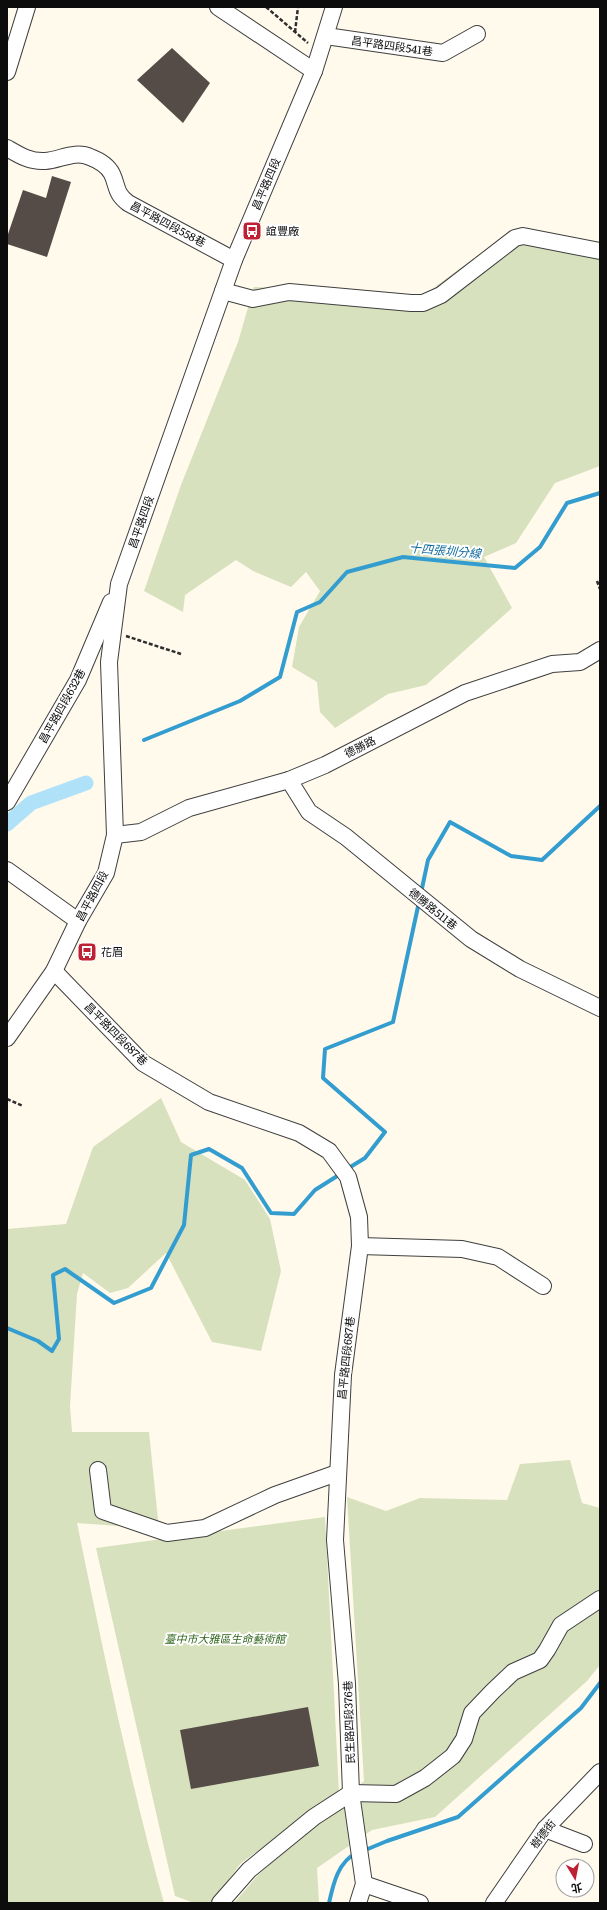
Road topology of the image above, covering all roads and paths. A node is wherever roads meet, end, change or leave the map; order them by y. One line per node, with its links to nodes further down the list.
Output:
1 (27, 7): 11 (street)
2 (218, 7): 10 (street)
3 (266, 7): 6 (path)
4 (298, 7): 6 (path)
5 (334, 7): 8 (street, 昌平路四段)
6 (295, 32): 9 (path)
7 (477, 34): 8 (street, 昌平路四段541巷)
8 (326, 36): 10 (street, 昌平路四段)
9 (309, 43)
10 (314, 71): 14 (street, 昌平路四段)
11 (7, 72)
12 (7, 148): 14 (street, 昌平路四段558巷)
13 (600, 251): 15 (street)
14 (234, 260): 15 (street, 昌平路四段)
15 (223, 290): 17 (street, 昌平路四段)
16 (597, 581): 18 (path)
17 (119, 584): 19 (street, 昌平路四段); 23 (street, 昌平路四段632巷)
18 (600, 589)
19 (112, 632): 21 (path); 24 (street, 昌平路四段)
20 (600, 650): 22 (street, 德勝路)
21 (181, 654)
22 (289, 780): 24 (street, 德勝路); 28 (street, 德勝路511巷)
23 (7, 802)
24 (115, 835): 26 (street, 昌平路四段)
25 (7, 870): 26 (street)
26 (78, 921): 27 (street, 昌平路四段)
27 (54, 971): 29 (street, 昌平路四段); 32 (street, 昌平路四段687巷)
28 (600, 1008)
29 (7, 1038)
30 (7, 1098): 31 (path)
31 (22, 1106)
32 (360, 1246): 33 (street); 35 (street, 昌平路四段687巷)
33 (543, 1286)
34 (98, 1470): 35 (street)
35 (337, 1473): 36 (street, 昌平路四段687巷)
36 (335, 1540): 39 (street, 民生路四段376巷)
37 (600, 1599): 39 (street)
38 (600, 1772): 40 (street, 樹德街)
39 (352, 1793): 42 (street, 民生路四段376巷); 43 (street)
40 (545, 1829): 41 (street); 46 (street, 樹德街)
41 (584, 1844)
42 (364, 1884): 44 (street, 民生路四段376巷); 45 (street)
43 (220, 1903)
44 (358, 1903)
45 (420, 1903)
46 (494, 1903)

